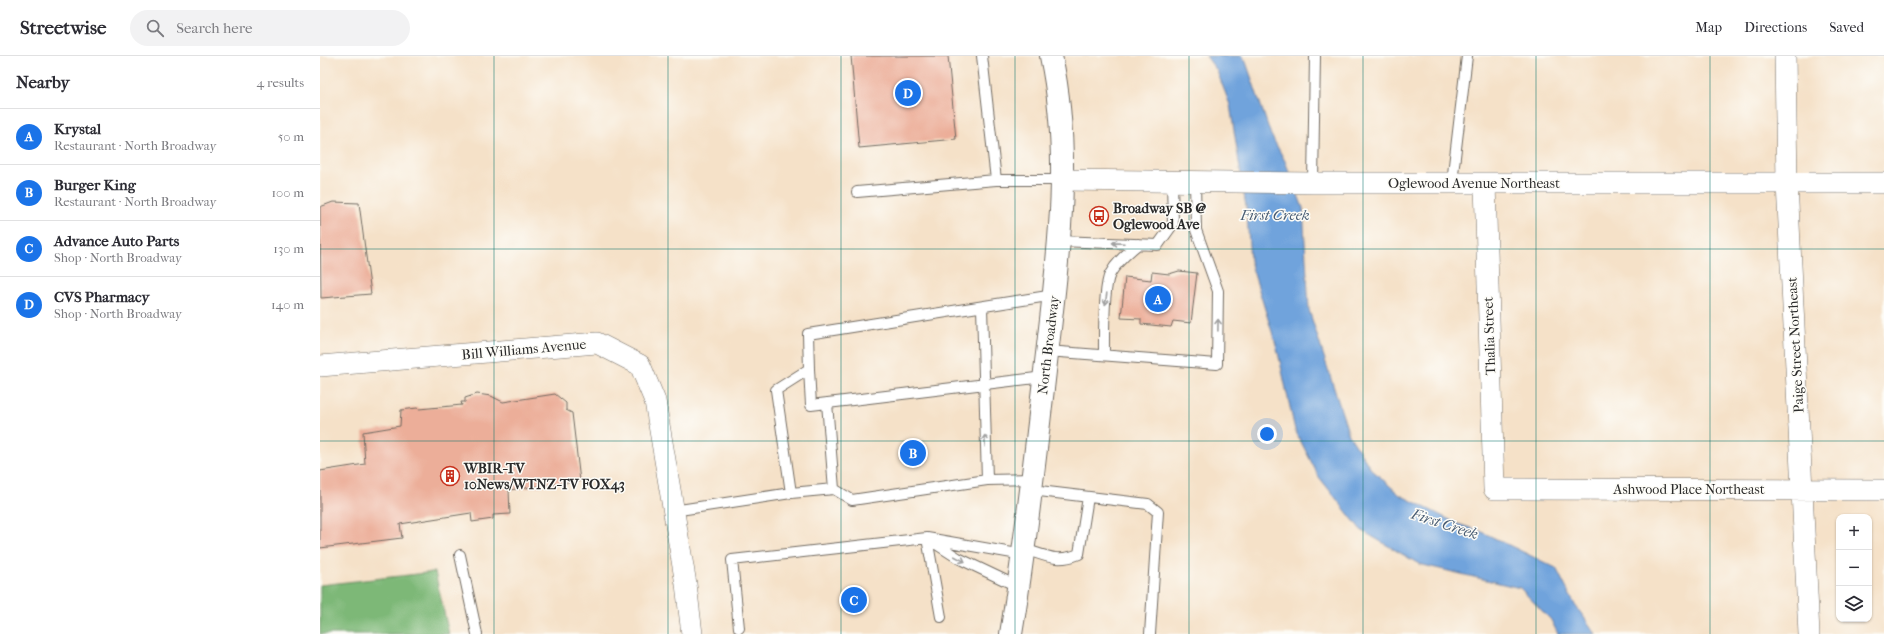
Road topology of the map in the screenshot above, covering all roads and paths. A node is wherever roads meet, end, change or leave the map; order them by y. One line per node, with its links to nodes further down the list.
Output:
1 (982, 56): 6 (lane)
2 (1051, 56): 7 (main road, North Broadway)
3 (1316, 56): 11 (lane)
4 (1468, 56): 10 (lane)
5 (1785, 56): 13 (street, Paige Street Northeast)
6 (996, 180): 7 (lane); 15 (lane)
7 (1063, 180): 8 (street, Oglewood Avenue Northeast); 16 (main road, North Broadway)
8 (1172, 181): 9 (street, Oglewood Avenue Northeast); 17 (lane)
9 (1195, 181): 11 (street, Oglewood Avenue Northeast); 21 (lane, one-way to 9)
10 (1452, 182): 11 (street, Oglewood Avenue Northeast); 12 (street, Oglewood Avenue Northeast)
11 (1307, 183)
12 (1485, 183): 13 (street, Oglewood Avenue Northeast); 30 (street, Thalia Street)
13 (1787, 183): 14 (street, Oglewood Avenue Northeast); 31 (street, Paige Street Northeast)
14 (1884, 183)
15 (857, 192)
16 (1060, 241): 17 (lane, one-way to 16); 18 (main road, North Broadway)
17 (1138, 244): 21 (lane, one-way to 21)
18 (1054, 296): 19 (lane); 20 (main road, North Broadway)
19 (982, 307): 23 (lane); 25 (lane)
20 (1047, 351): 21 (lane); 24 (main road, North Broadway)
21 (1104, 354)
22 (320, 366): 35 (street, Bill Williams Avenue)
23 (809, 369): 26 (lane); 33 (lane)
24 (1044, 377): 25 (lane); 28 (main road, North Broadway)
25 (983, 384): 26 (lane); 27 (lane, one-way to 25)
26 (827, 403): 29 (lane)
27 (987, 480): 28 (lane); 29 (lane)
28 (1031, 484): 34 (lane); 37 (main road, North Broadway)
29 (834, 489): 33 (lane)
30 (1494, 489): 31 (street, Ashwood Place Northeast)
31 (1802, 490): 32 (street, Ashwood Place Northeast); 46 (street, Paige Street Northeast)
32 (1884, 490)
33 (791, 493): 35 (lane)
34 (1088, 497): 37 (lane); 45 (lane)
35 (673, 511): 43 (street, Bill Williams Avenue)
36 (927, 538): 37 (lane); 39 (lane, one-way to 39); 40 (lane); 41 (lane)
37 (1024, 552): 39 (main road, North Broadway)
38 (460, 555): 42 (lane)
39 (1019, 587): 44 (main road, North Broadway)
40 (941, 617)
41 (739, 628)
42 (477, 634)
43 (692, 634)
44 (1011, 634)
45 (1150, 634)
46 (1809, 634)

